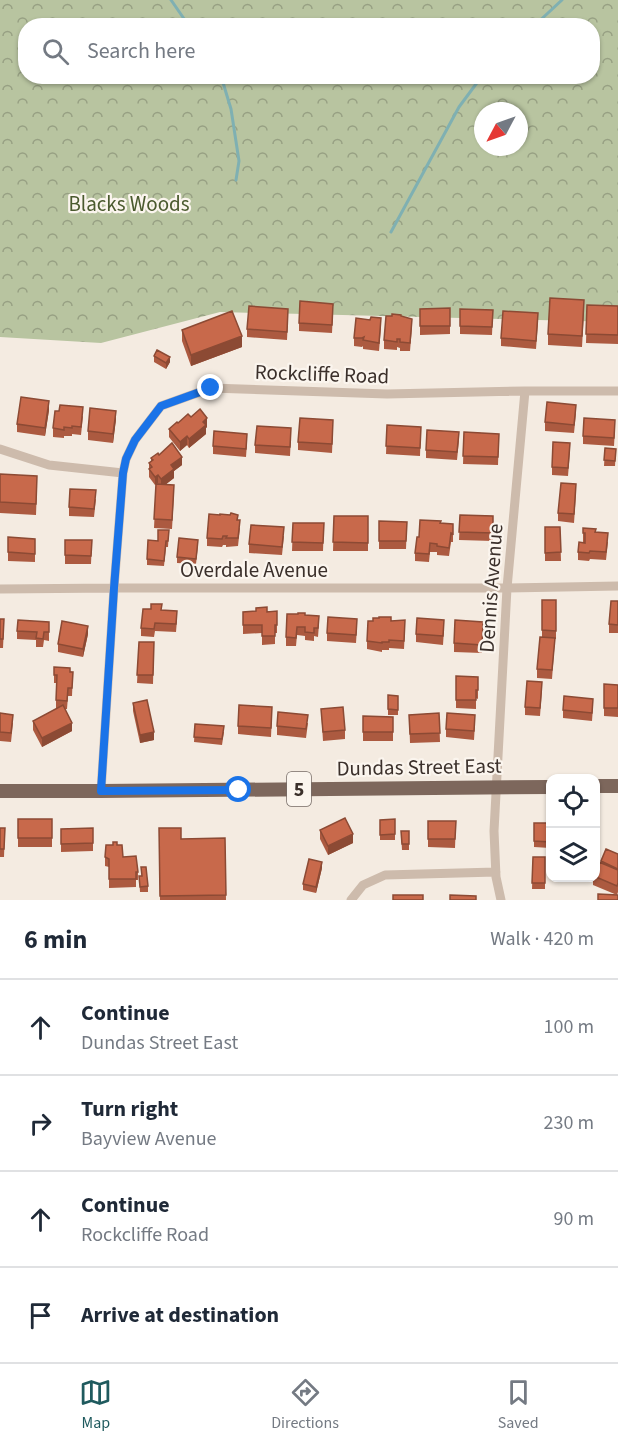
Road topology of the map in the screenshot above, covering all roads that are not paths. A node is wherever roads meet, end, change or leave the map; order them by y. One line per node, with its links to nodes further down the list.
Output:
1 (525, 391): 2 (street, Rockcliffe Road); 4 (street, Rockcliffe Road); 7 (street, Dennis Avenue)
2 (617, 391)
3 (0, 449): 4 (street)
4 (123, 473): 6 (street, Rockcliffe Road)
5 (618, 586): 7 (street, Overdale Avenue)
6 (114, 588): 7 (street, Overdale Avenue); 8 (street, Overdale Avenue); 14 (street, Rockcliffe Road)
7 (507, 588): 12 (street, Dennis Avenue)
8 (0, 589)
9 (600, 786): 10 (main road)
10 (618, 786)
11 (546, 787): 12 (main road, Dundas Street East / 5)
12 (497, 788): 14 (main road, Dundas Street East / 5); 15 (street, Dennis Avenue)
13 (0, 791): 14 (main road, Dundas Street East / 5)
14 (101, 791)
15 (496, 872): 16 (street); 17 (street, Dennis Avenue)
16 (351, 900)
17 (501, 900)

